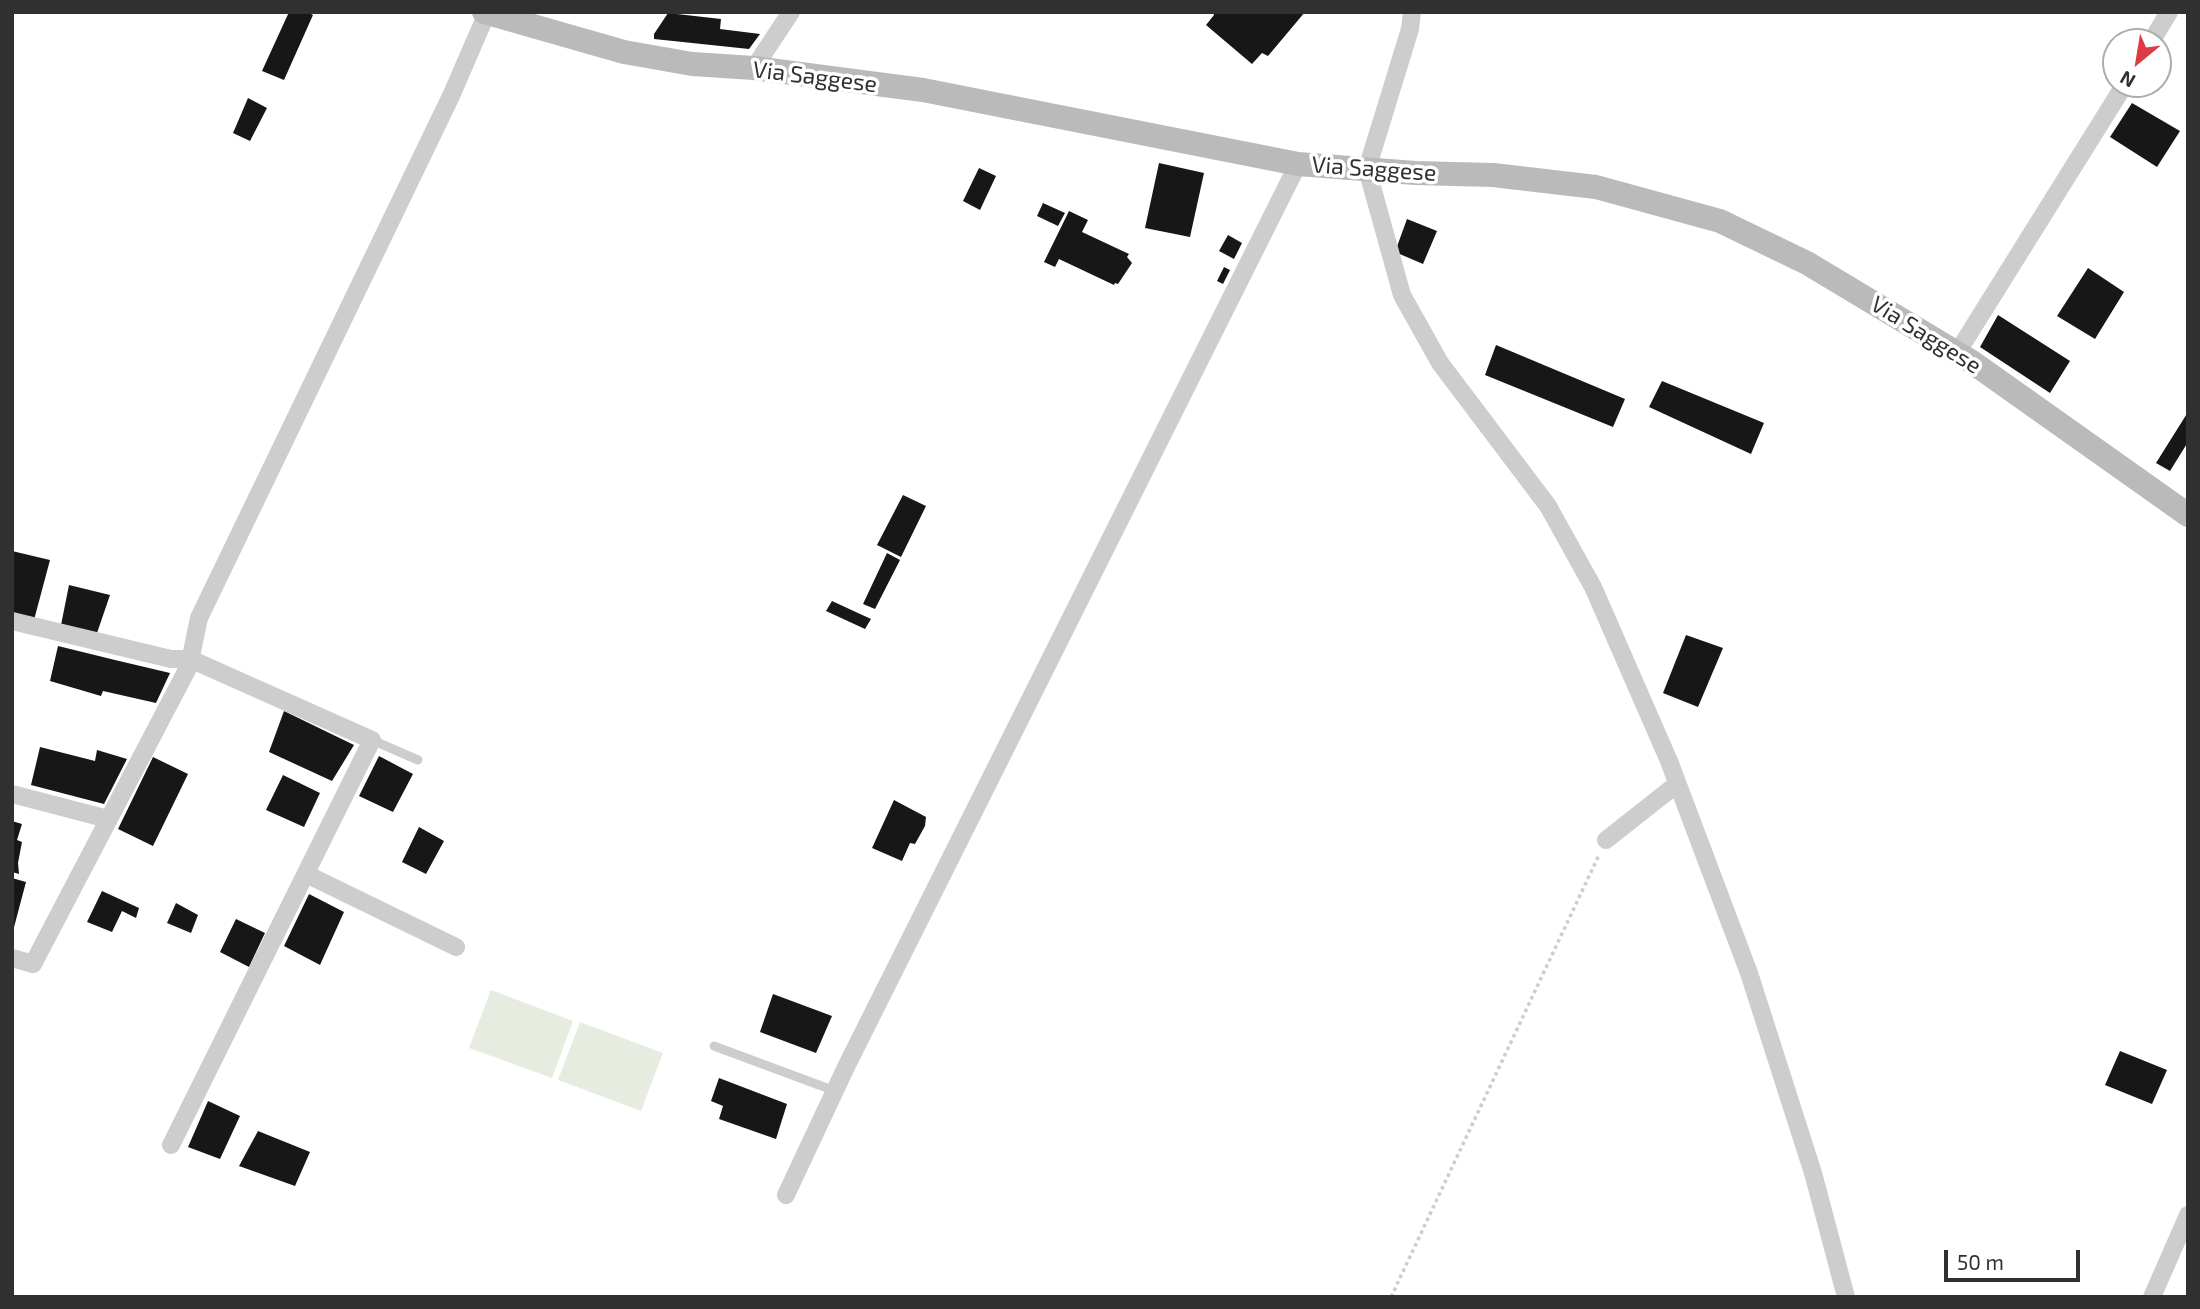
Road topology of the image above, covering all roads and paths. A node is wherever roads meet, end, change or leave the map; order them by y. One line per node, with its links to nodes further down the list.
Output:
1 (791, 12): 6 (street)
2 (1412, 12): 9 (street)
3 (2169, 12): 5 (street)
4 (485, 13): 6 (main road, Via Saggese); 13 (street)
5 (2159, 28)
6 (754, 68): 8 (main road, Via Saggese)
7 (2115, 98): 10 (street)
8 (1298, 164): 9 (main road, Via Saggese); 24 (street)
9 (1367, 169): 10 (main road, Via Saggese); 16 (street)
10 (1957, 353): 11 (main road, Via Saggese)
11 (2188, 515)
12 (12, 621): 13 (street)
13 (190, 659): 14 (street); 18 (street)
14 (372, 740): 15 (lane); 20 (street)
15 (418, 761)
16 (1677, 784): 19 (street); 29 (street)
17 (12, 794): 18 (street)
18 (108, 819): 22 (street)
19 (1606, 840): 28 (path)
20 (306, 874): 21 (street); 25 (street)
21 (456, 947)
22 (12, 958)
23 (714, 1045): 24 (lane)
24 (835, 1091): 26 (street)
25 (171, 1145)
26 (786, 1195)
27 (2188, 1215): 30 (street)
28 (1391, 1297)
29 (1846, 1297)
30 (2152, 1297)

